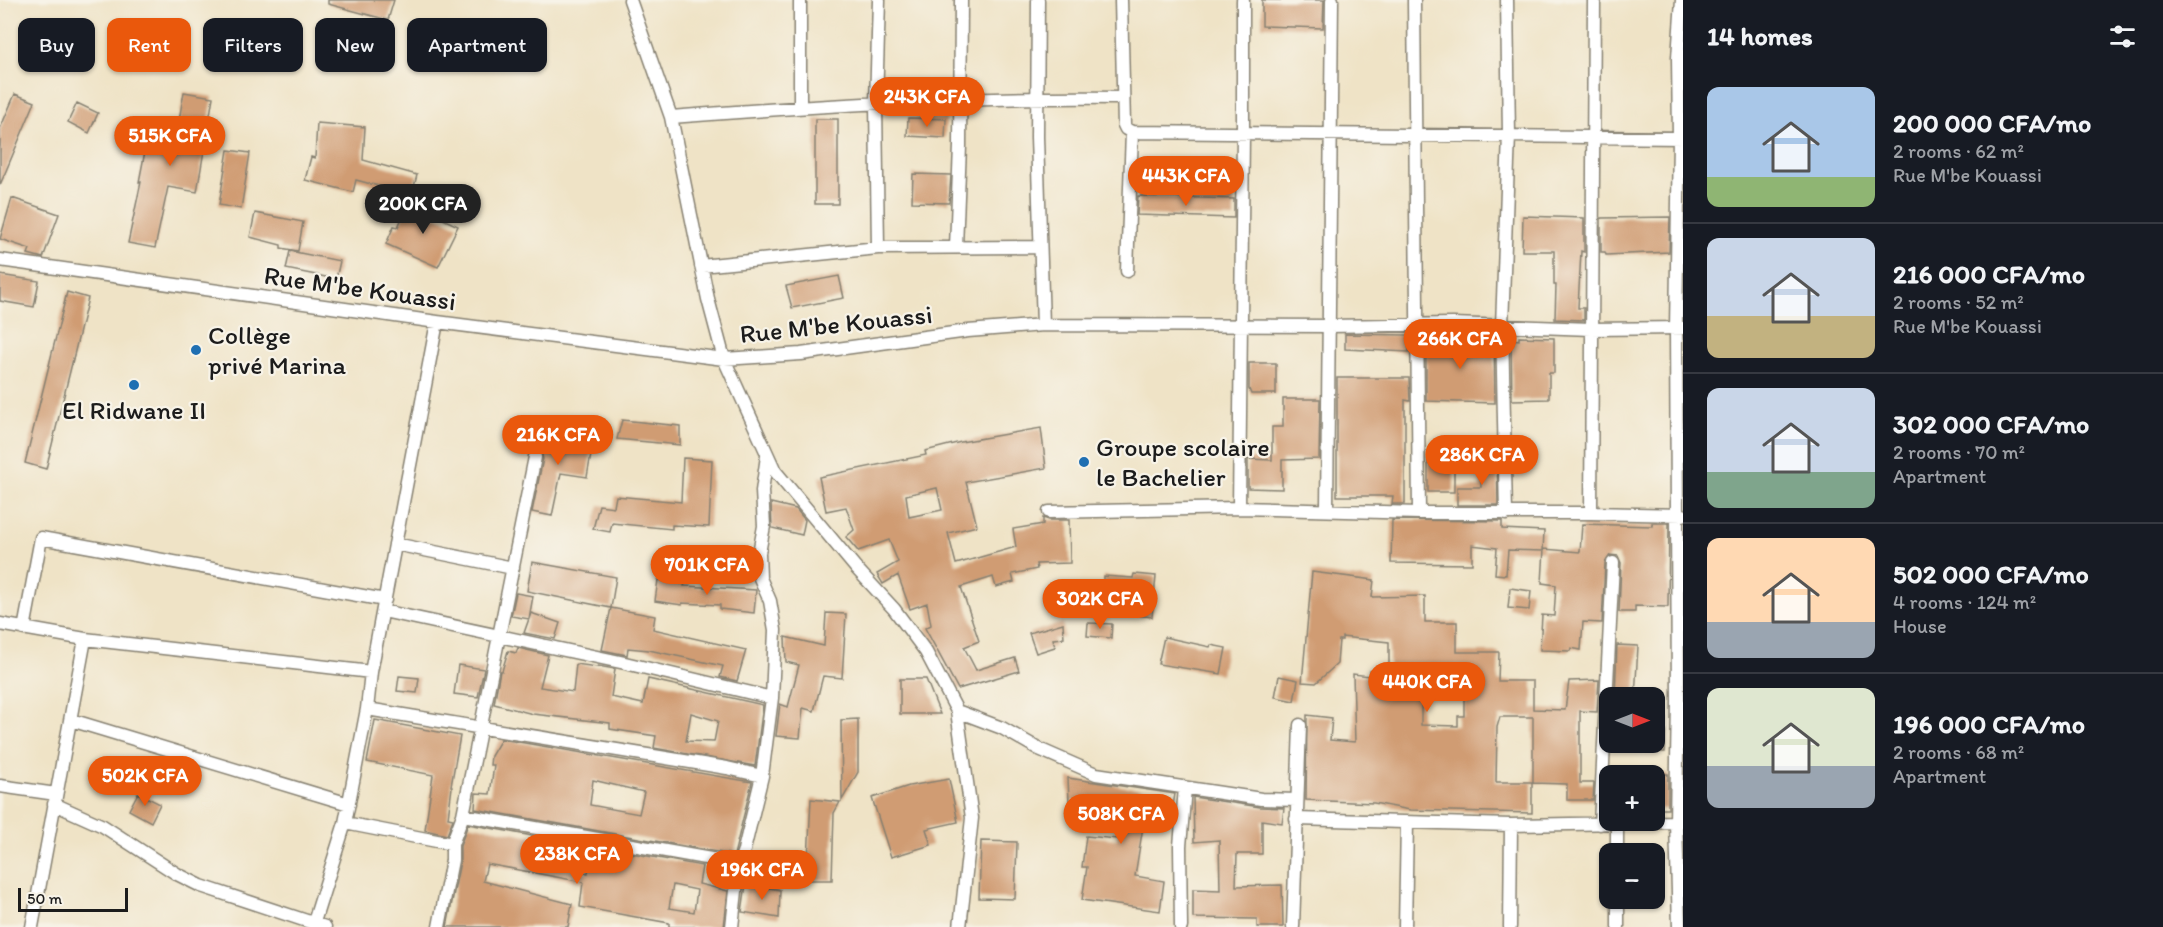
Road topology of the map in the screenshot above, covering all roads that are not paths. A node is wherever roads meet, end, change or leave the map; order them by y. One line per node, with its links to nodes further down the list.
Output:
1 (630, 0): 18 (street)
2 (801, 0): 17 (street)
3 (879, 0): 16 (street)
4 (961, 0): 15 (street)
5 (1038, 0): 13 (street)
6 (1121, 0): 14 (street)
7 (1243, 0): 20 (street)
8 (1332, 0): 21 (street)
9 (1414, 0): 23 (street)
10 (1507, 0): 22 (street)
11 (1594, 0): 24 (street)
12 (1682, 0): 25 (street)
13 (1038, 97): 14 (street); 15 (street); 27 (street)
14 (1122, 98): 19 (street)
15 (960, 100): 16 (street); 26 (street)
16 (876, 104): 17 (street); 28 (street)
17 (800, 107): 18 (street)
18 (671, 117): 30 (street)
19 (1132, 132): 20 (street); 31 (street)
20 (1244, 134): 21 (street); 35 (street)
21 (1331, 135): 23 (street); 36 (street)
22 (1509, 135): 23 (street); 24 (street); 37 (street)
23 (1416, 136): 33 (street)
24 (1594, 138): 25 (street); 39 (street)
25 (1681, 138): 38 (street)
26 (956, 247): 27 (street); 28 (street)
27 (1040, 247): 34 (street)
28 (878, 248): 30 (street)
29 (0, 260): 32 (street, Rue M'be Kouassi)
30 (702, 266): 40 (street)
31 (1127, 271)
32 (437, 322): 40 (street, Rue M'be Kouassi); 50 (street)
33 (1416, 324): 36 (street, Rue M'be Kouassi); 37 (street, Rue M'be Kouassi); 46 (street)
34 (1043, 325): 35 (street, Rue M'be Kouassi); 40 (street, Rue M'be Kouassi)
35 (1240, 326): 36 (street, Rue M'be Kouassi); 43 (street)
36 (1329, 326): 44 (street)
37 (1502, 326): 39 (street, Rue M'be Kouassi); 48 (street)
38 (1680, 328): 39 (street, Rue M'be Kouassi); 49 (street)
39 (1591, 329): 47 (street)
40 (724, 359): 41 (street)
41 (767, 455): 59 (street); 62 (street)
42 (535, 457): 52 (street)
43 (1239, 508): 44 (street); 45 (street)
44 (1327, 509): 46 (street)
45 (1050, 512)
46 (1419, 513): 48 (street)
47 (1592, 513): 48 (street); 49 (street)
48 (1506, 514)
49 (1680, 515): 60 (street)
50 (395, 544): 52 (street); 53 (street)
51 (1613, 563): 66 (street)
52 (513, 568): 56 (street)
53 (384, 605): 55 (street); 56 (street); 58 (street)
54 (0, 624): 55 (street)
55 (24, 628): 57 (street)
56 (500, 636): 59 (street); 65 (street)
57 (85, 639): 58 (street); 63 (street)
58 (371, 672): 61 (street)
59 (772, 698): 67 (street)
60 (1681, 700): 76 (street)
61 (367, 709): 65 (street); 72 (street)
62 (957, 711): 69 (street); 89 (street)
63 (71, 720): 70 (street); 72 (street)
64 (1300, 725): 71 (street)
65 (482, 727): 67 (street); 73 (street)
66 (1603, 765)
67 (762, 776): 82 (street)
68 (0, 786): 70 (street)
69 (1185, 788): 71 (street); 90 (street)
70 (55, 799): 85 (street); 86 (street)
71 (1296, 800): 74 (street)
72 (349, 804): 78 (street)
73 (463, 815): 81 (street); 82 (street)
74 (1296, 819): 77 (street); 91 (street)
75 (1665, 822): 76 (street)
76 (1676, 822): 83 (street)
77 (1407, 823): 80 (street); 92 (street)
78 (345, 824): 81 (street); 85 (street)
79 (1599, 824): 80 (street)
80 (1511, 825): 93 (street)
81 (452, 844): 87 (street)
82 (739, 864): 88 (street)
83 (1681, 885): 95 (street)
84 (1618, 909): 94 (street)
85 (320, 925)
86 (32, 927)
87 (439, 927)
88 (732, 927)
89 (960, 927)
90 (1180, 927)
91 (1293, 927)
92 (1405, 927)
93 (1510, 927)
94 (1618, 927)
95 (1679, 927)

